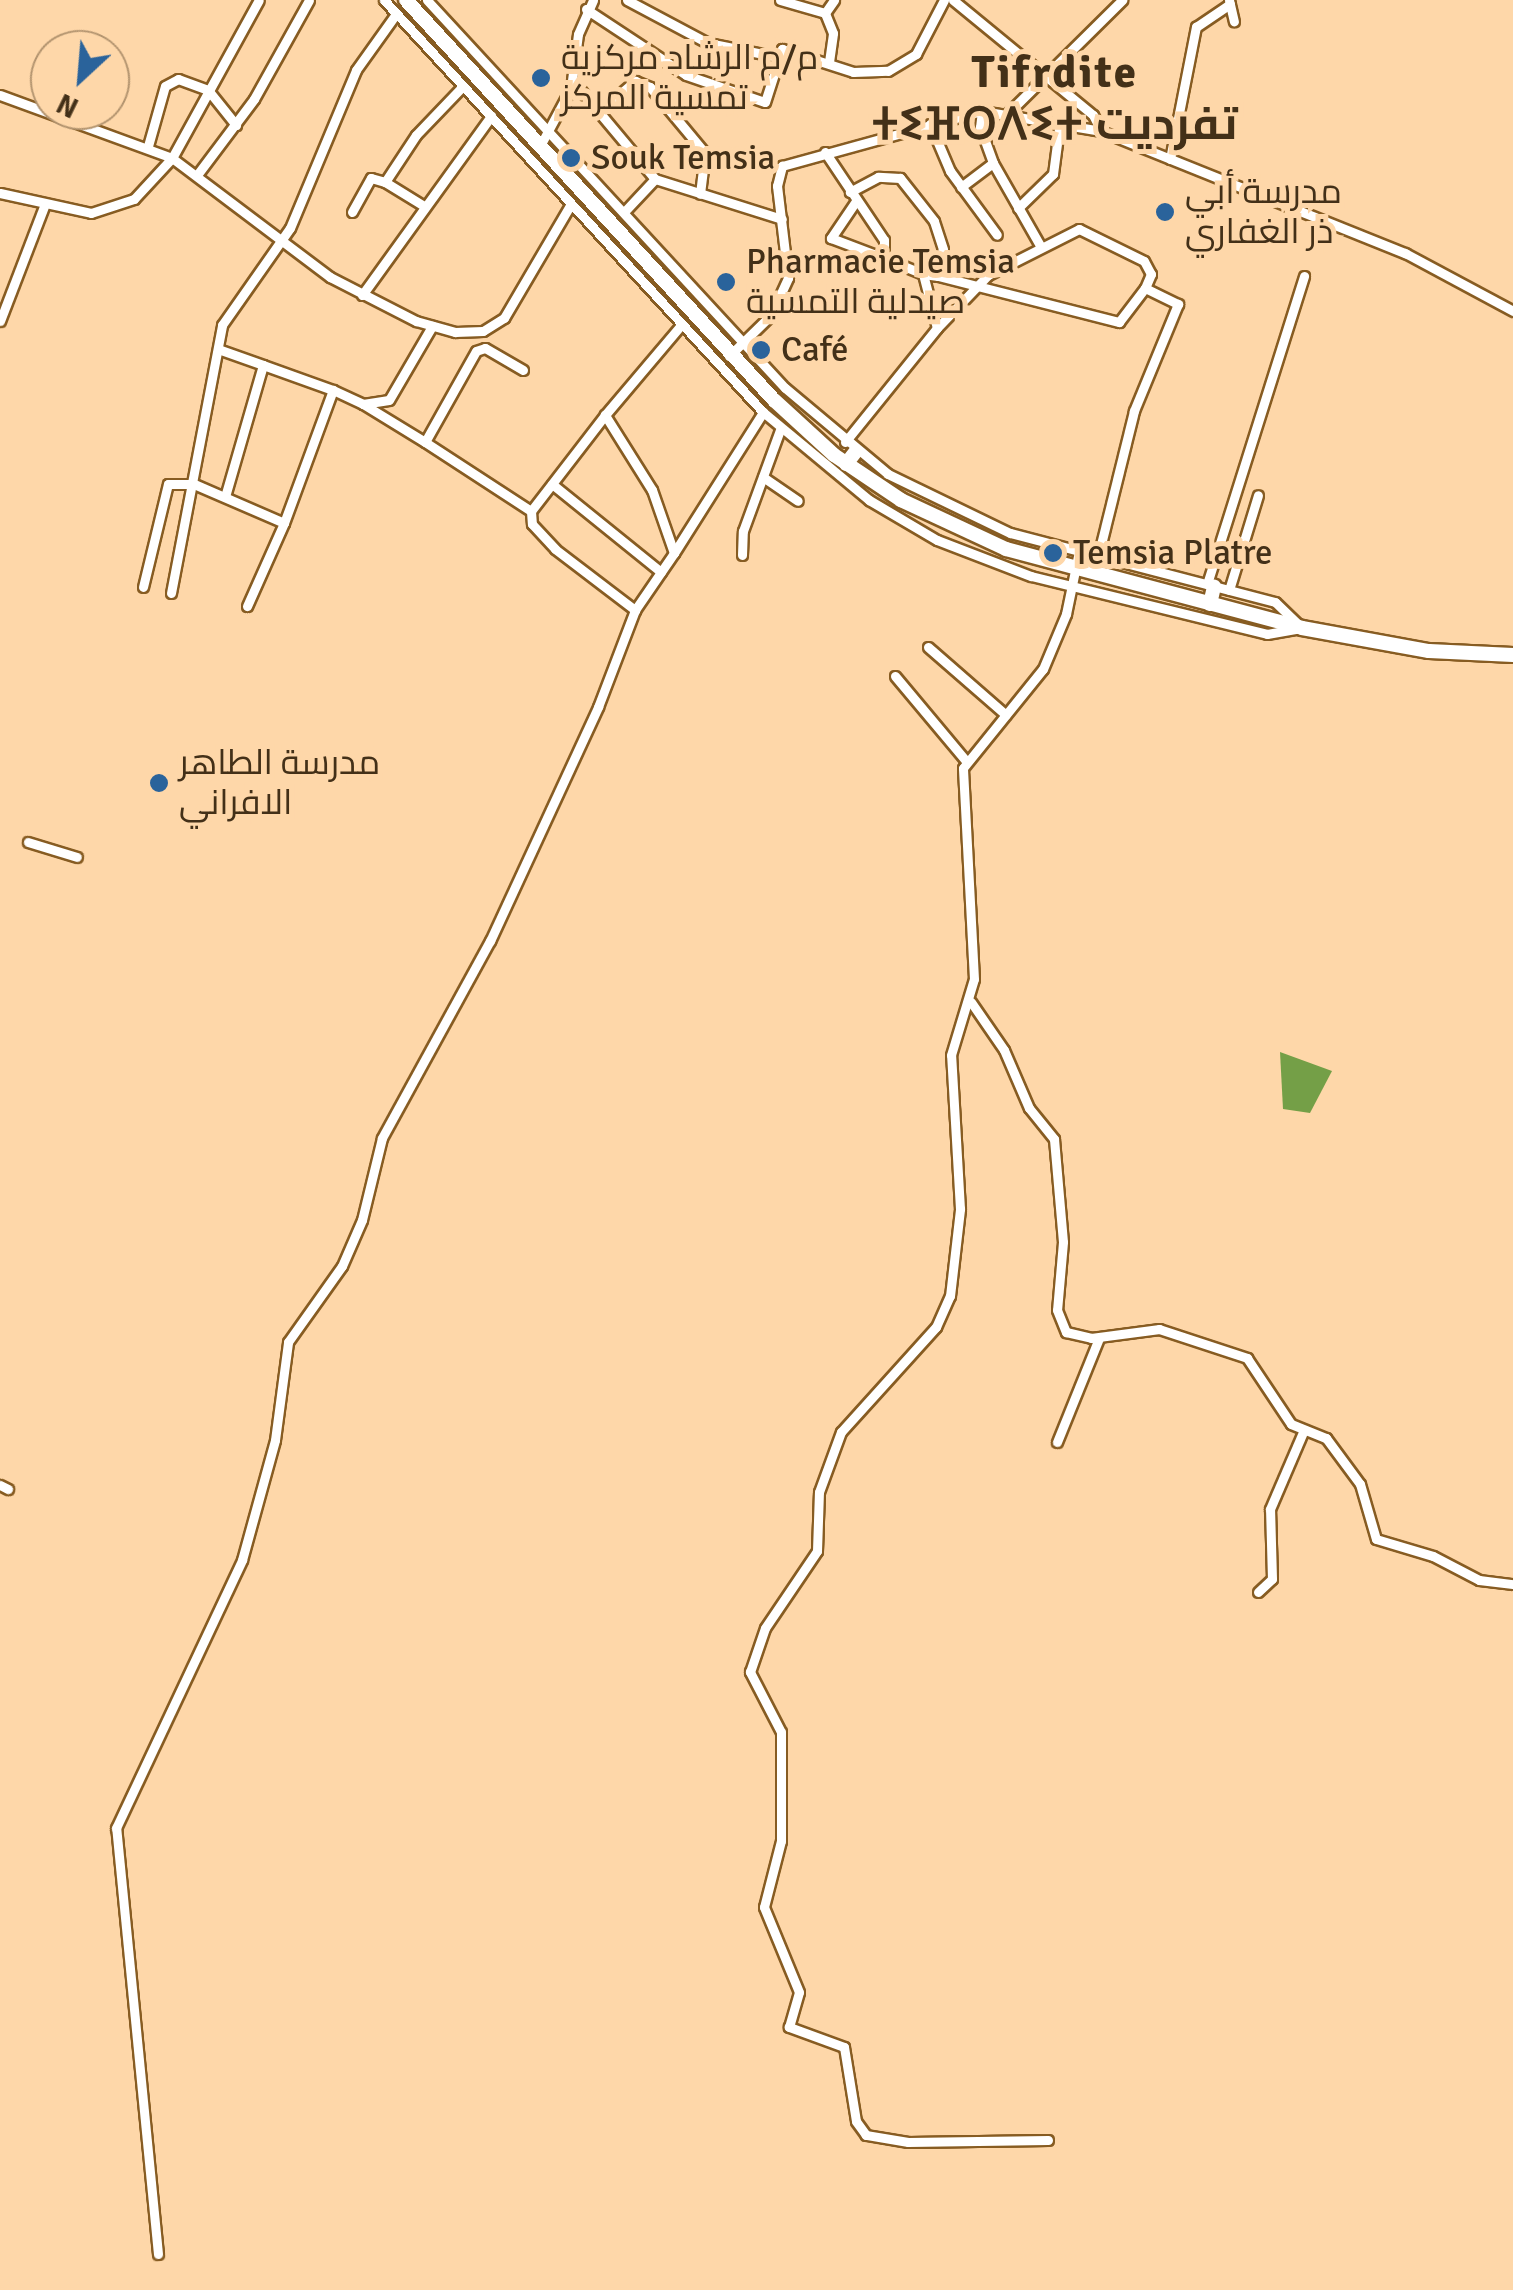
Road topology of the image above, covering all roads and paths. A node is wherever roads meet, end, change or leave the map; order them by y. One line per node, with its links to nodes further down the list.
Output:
1 (259, 0): 22 (street)
2 (384, 0): 15 (street)
3 (406, 0): 24 (main road)
4 (428, 0): 33 (street)
5 (627, 0): 17 (street)
6 (780, 0): 14 (street)
7 (834, 0): 14 (street)
8 (944, 0): 18 (street)
9 (952, 0): 19 (street)
10 (1122, 0): 19 (street)
11 (307, 1): 31 (street)
12 (1230, 2): 16 (street); 38 (street)
13 (590, 5): 17 (street); 20 (street)
14 (824, 12): 18 (street)
15 (396, 14): 21 (street); 57 (street)
16 (1234, 21)
17 (778, 57): 18 (street)
18 (829, 62)
19 (1044, 75): 27 (street); 32 (street)
20 (573, 82): 26 (street); 33 (street)
21 (463, 86): 28 (street); 42 (street)
22 (208, 90): 31 (street); 34 (street); 37 (street)
23 (0, 95): 34 (street)
24 (501, 104): 28 (main road); 35 (main road)
25 (982, 111): 27 (street); 30 (street); 39 (street)
26 (599, 112): 41 (street); 45 (street)
27 (1008, 112): 29 (street)
28 (490, 116): 48 (street); 49 (street)
29 (1060, 121): 32 (street); 51 (street)
30 (930, 124): 36 (street); 43 (street)
31 (236, 125): 40 (street)
32 (1101, 131): 38 (street)
33 (549, 132): 35 (street); 53 (street)
34 (148, 146): 37 (street)
35 (540, 146): 50 (main road)
36 (825, 152): 46 (street); 54 (street)
37 (172, 158): 40 (street); 47 (street)
38 (1170, 158): 66 (street)
39 (993, 163): 43 (street); 51 (street)
40 (197, 175): 57 (street)
41 (655, 179): 45 (street); 53 (street)
42 (385, 182): 49 (street); 52 (street)
43 (961, 187): 56 (street)
44 (0, 193): 47 (street)
45 (700, 194): 54 (street)
46 (853, 196): 59 (street); 59 (street); 61 (street)
47 (45, 204): 68 (street)
48 (572, 204): 55 (street); 69 (street)
49 (424, 206): 65 (street)
50 (598, 208): 55 (main road); 67 (main road)
51 (1018, 208): 58 (street)
52 (352, 212)
53 (624, 212): 71 (street)
54 (782, 218): 71 (street)
55 (586, 220): 67 (street)
56 (997, 234)
57 (280, 245): 65 (street); 72 (street)
58 (1041, 248): 63 (street); 64 (street)
59 (884, 258): 60 (street)
60 (924, 274): 61 (street); 70 (street)
61 (938, 276): 63 (street)
62 (1304, 276): 103 (street)
63 (973, 287): 64 (street); 70 (street)
64 (1145, 288): 98 (street)
65 (362, 295): 69 (street)
66 (1513, 311)
67 (687, 319): 73 (main road); 79 (street)
68 (0, 321)
69 (432, 326): 77 (street)
70 (937, 328): 82 (street)
71 (743, 344): 73 (street); 82 (street)
72 (218, 349): 74 (street); 86 (street)
73 (724, 360): 78 (street); 83 (main road)
74 (263, 365): 76 (street); 89 (street)
75 (523, 370): 81 (street)
76 (333, 390): 77 (street); 94 (street)
77 (363, 404): 81 (street)
78 (762, 412): 80 (street); 96 (street)
79 (605, 416): 87 (street); 96 (street)
80 (780, 430): 84 (street); 85 (street)
81 (425, 442): 92 (street)
82 (850, 446): 83 (main road); 95 (street)
83 (850, 466): 85 (main road); 90 (main road)
84 (763, 476): 91 (street); 97 (street)
85 (844, 482): 93 (street)
86 (194, 484): 89 (street); 101 (street); 104 (street)
87 (552, 484): 92 (street); 100 (street)
88 (1258, 495): 103 (street)
89 (225, 498): 94 (street)
90 (901, 500): 93 (main road); 99 (main road)
91 (798, 501)
92 (531, 511): 107 (street)
93 (892, 515): 102 (street)
94 (284, 523): 106 (street)
95 (1079, 551): 98 (street); 99 (street)
96 (674, 553): 100 (street)
97 (742, 556)
98 (1098, 556): 103 (street)
99 (1076, 568): 102 (street); 105 (main road)
100 (661, 572): 107 (street)
101 (143, 586)
102 (1072, 586): 108 (street); 112 (street)
103 (1217, 587): 105 (main road); 108 (street)
104 (171, 593)
105 (1210, 604): 108 (main road)
106 (246, 606)
107 (636, 610): 123 (street)
108 (1302, 628): 110 (main road)
109 (928, 647): 112 (street)
110 (1513, 655)
111 (895, 676): 113 (street)
112 (1006, 715): 113 (street)
113 (966, 761): 116 (street)
114 (28, 842): 115 (street)
115 (77, 858)
116 (970, 1002): 117 (street); 122 (street)
117 (1099, 1338): 118 (street); 119 (street)
118 (1304, 1432): 120 (street); 121 (street)
119 (1057, 1442)
120 (1513, 1584)
121 (1258, 1592)
122 (1048, 2140)
123 (158, 2254)

